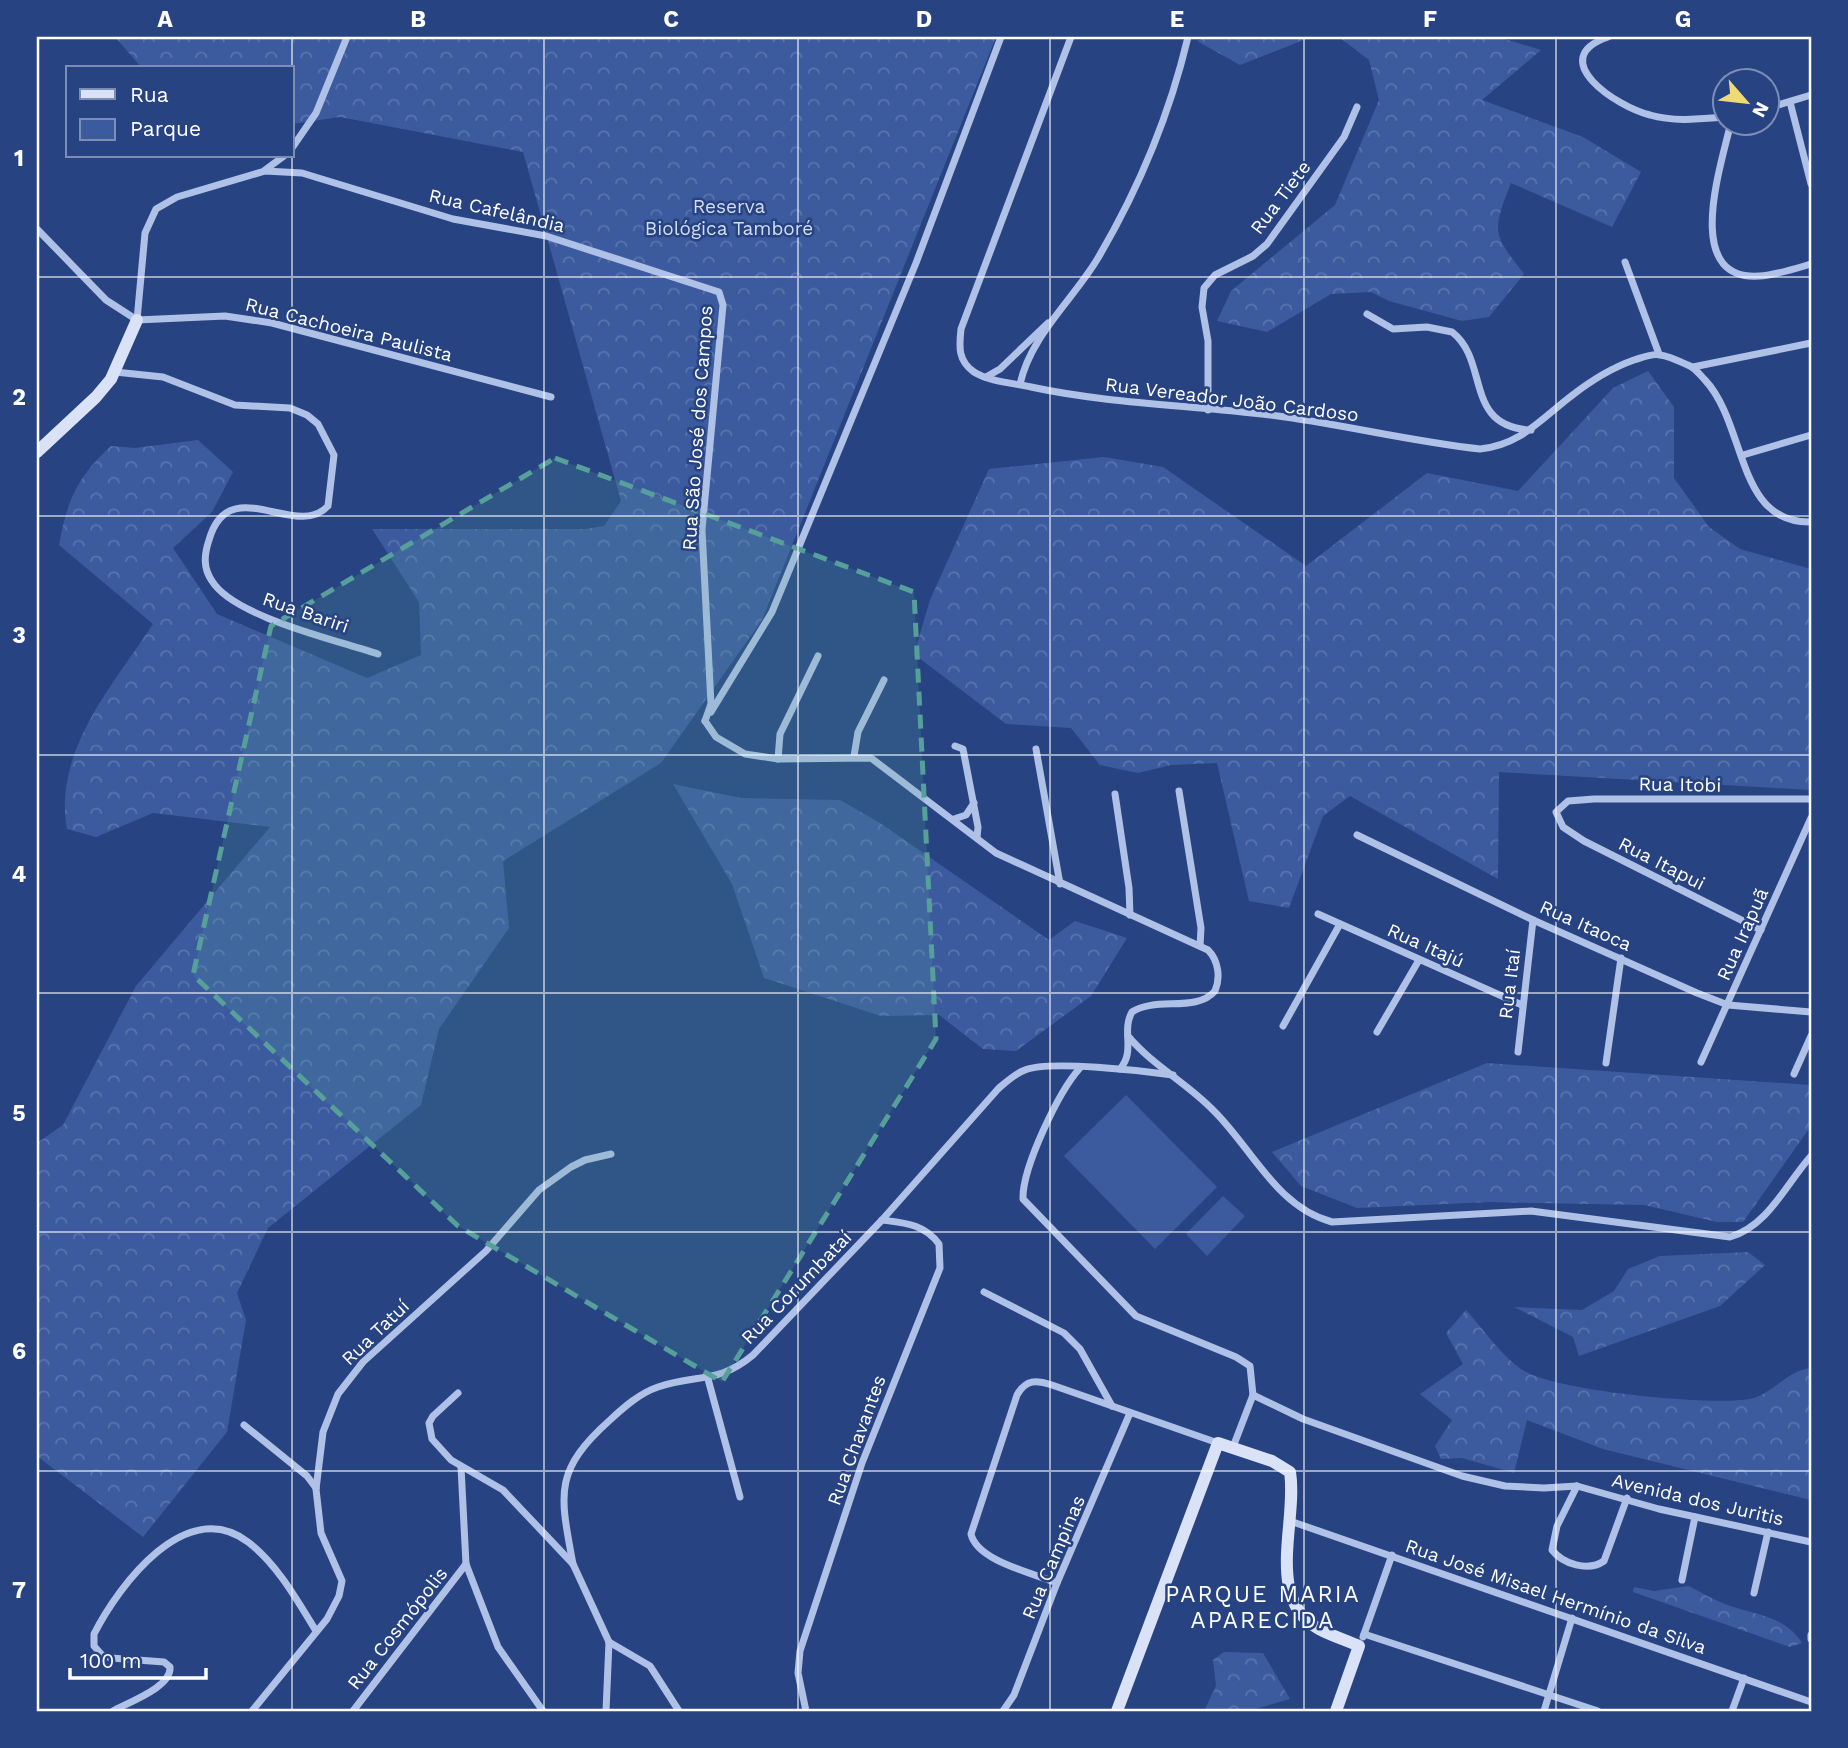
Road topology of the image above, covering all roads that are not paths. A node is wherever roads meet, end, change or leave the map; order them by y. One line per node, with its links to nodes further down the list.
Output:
1 (347, 37): 12 (street)
2 (1001, 37): 39 (street)
3 (1071, 37): 27 (street, Rua Vereador João Cardoso)
4 (1188, 37): 21 (street)
5 (1608, 37): 10 (street)
6 (1811, 95): 7 (street)
7 (1790, 102): 8 (street); 15 (street)
8 (1782, 104)
9 (1357, 107): 30 (street, Rua Tiete)
10 (1712, 118)
11 (1728, 136): 18 (street)
12 (294, 145)
13 (281, 158): 14 (street, Rua Cafelândia)
14 (265, 171): 19 (street, Rua Cafelândia); 22 (street, Rua Cafelândia)
15 (1811, 184)
16 (37, 229): 22 (street)
17 (1625, 262): 24 (street)
18 (1811, 264)
19 (719, 292): 39 (street, Rua São José dos Campos)
20 (1367, 314): 31 (street)
21 (1054, 318): 27 (street); 28 (street)
22 (137, 320): 26 (street); 29 (street, Rua Cachoeira Paulista)
23 (1811, 343): 25 (street)
24 (1659, 354): 25 (street); 31 (street, Rua Vereador João Cardoso)
25 (1693, 367): 34 (street)
26 (115, 372): 33 (street); 36 (street, Rua Bariri)
27 (986, 377): 28 (street, Rua Vereador João Cardoso)
28 (1020, 384): 30 (street, Rua Vereador João Cardoso)
29 (551, 397)
30 (1208, 410): 31 (street, Rua Vereador João Cardoso)
31 (1532, 430)
32 (1811, 435): 34 (street)
33 (37, 453)
34 (1743, 455): 35 (street)
35 (1811, 522)
36 (378, 654)
37 (818, 656): 43 (street)
38 (884, 681): 42 (street)
39 (705, 721): 43 (street)
40 (955, 746): 47 (street)
41 (1036, 749): 53 (street)
42 (854, 756): 43 (street); 50 (street)
43 (778, 759)
44 (1178, 791): 59 (street)
45 (1115, 794): 55 (street)
46 (1811, 799): 48 (street, Rua Itobi)
47 (974, 803): 50 (street); 52 (street)
48 (1556, 815): 58 (street, Rua Itapui)
49 (1811, 818): 58 (street, Rua Irapuã)
50 (954, 820): 52 (street)
51 (1357, 835): 56 (street, Rua Itaoca)
52 (977, 838): 53 (street)
53 (1060, 884): 55 (street)
54 (1318, 914): 57 (street, Rua Itajú)
55 (1130, 915): 59 (street)
56 (1533, 920): 60 (street, Rua Itaoca); 62 (street, Rua Itaí)
57 (1340, 924): 61 (street, Rua Itajú); 65 (street)
58 (1761, 930): 63 (street, Rua Irapuã)
59 (1200, 946): 67 (street)
60 (1622, 958): 63 (street, Rua Itaoca); 71 (street)
61 (1419, 960): 62 (street, Rua Itajú); 66 (street)
62 (1522, 1005): 69 (street, Rua Itaí)
63 (1728, 1005): 64 (street, Rua Itaoca); 70 (street, Rua Irapuã)
64 (1811, 1012)
65 (1283, 1026)
66 (1377, 1032)
67 (1128, 1036): 73 (street); 75 (street)
68 (1811, 1036): 74 (street)
69 (1518, 1052)
70 (1701, 1062)
71 (1606, 1063)
72 (1080, 1068): 73 (street, Rua Corumbataí); 78 (street, Rua Corumbataí); 82 (street)
73 (1120, 1069): 75 (street, Rua Corumbataí)
74 (1794, 1074)
75 (1173, 1075): 77 (street)
76 (611, 1154): 90 (street, Rua Tatuí)
77 (1811, 1156)
78 (882, 1220): 80 (street, Rua Corumbataí); 116 (street, Rua Chavantes)
79 (984, 1292): 83 (street)
80 (708, 1379): 91 (street); 99 (street, Rua Corumbataí)
81 (458, 1393): 88 (street)
82 (1254, 1395): 87 (street); 89 (street, Avenida dos Juritis)
83 (1112, 1407): 84 (street); 101 (street)
84 (1130, 1413): 86 (street); 101 (street, Rua Campinas)
85 (244, 1424): 90 (street)
86 (1218, 1443): 87 (street); 118 (street)
87 (1233, 1447): 94 (street)
88 (461, 1467): 98 (street); 99 (street)
89 (1577, 1486): 92 (street, Avenida dos Juritis); 92 (street)
90 (316, 1489): 104 (street, Rua Tatuí)
91 (740, 1497)
92 (1626, 1498): 93 (street, Avenida dos Juritis)
93 (1695, 1517): 95 (street, Avenida dos Juritis); 100 (street)
94 (1290, 1521): 97 (street, Rua José Misael Hermínio da Silva); 105 (street)
95 (1768, 1532): 96 (street, Avenida dos Juritis); 102 (street)
96 (1811, 1542)
97 (1392, 1555): 103 (street, Rua José Misael Hermínio da Silva); 105 (street)
98 (466, 1564): 112 (street, Rua Cosmópolis); 113 (street)
99 (573, 1564): 106 (street)
100 (1682, 1580)
101 (1058, 1583): 117 (street, Rua Campinas)
102 (1754, 1593)
103 (1572, 1618): 107 (street, Rua José Misael Hermínio da Silva); 108 (street)
104 (316, 1631): 110 (street); 111 (street, Rua Tatuí)
105 (1362, 1640): 108 (street); 119 (street)
106 (609, 1642): 114 (street); 115 (street)
107 (1744, 1678): 109 (street, Rua José Misael Hermínio da Silva); 122 (street)
108 (1549, 1694): 120 (street); 121 (street)
109 (1811, 1702)
110 (113, 1711)
111 (252, 1711)
112 (353, 1711)
113 (543, 1711)
114 (606, 1711)
115 (679, 1711)
116 (806, 1711)
117 (1003, 1711)
118 (1117, 1711)
119 (1336, 1711)
120 (1544, 1711)
121 (1598, 1711)
122 (1732, 1711)

